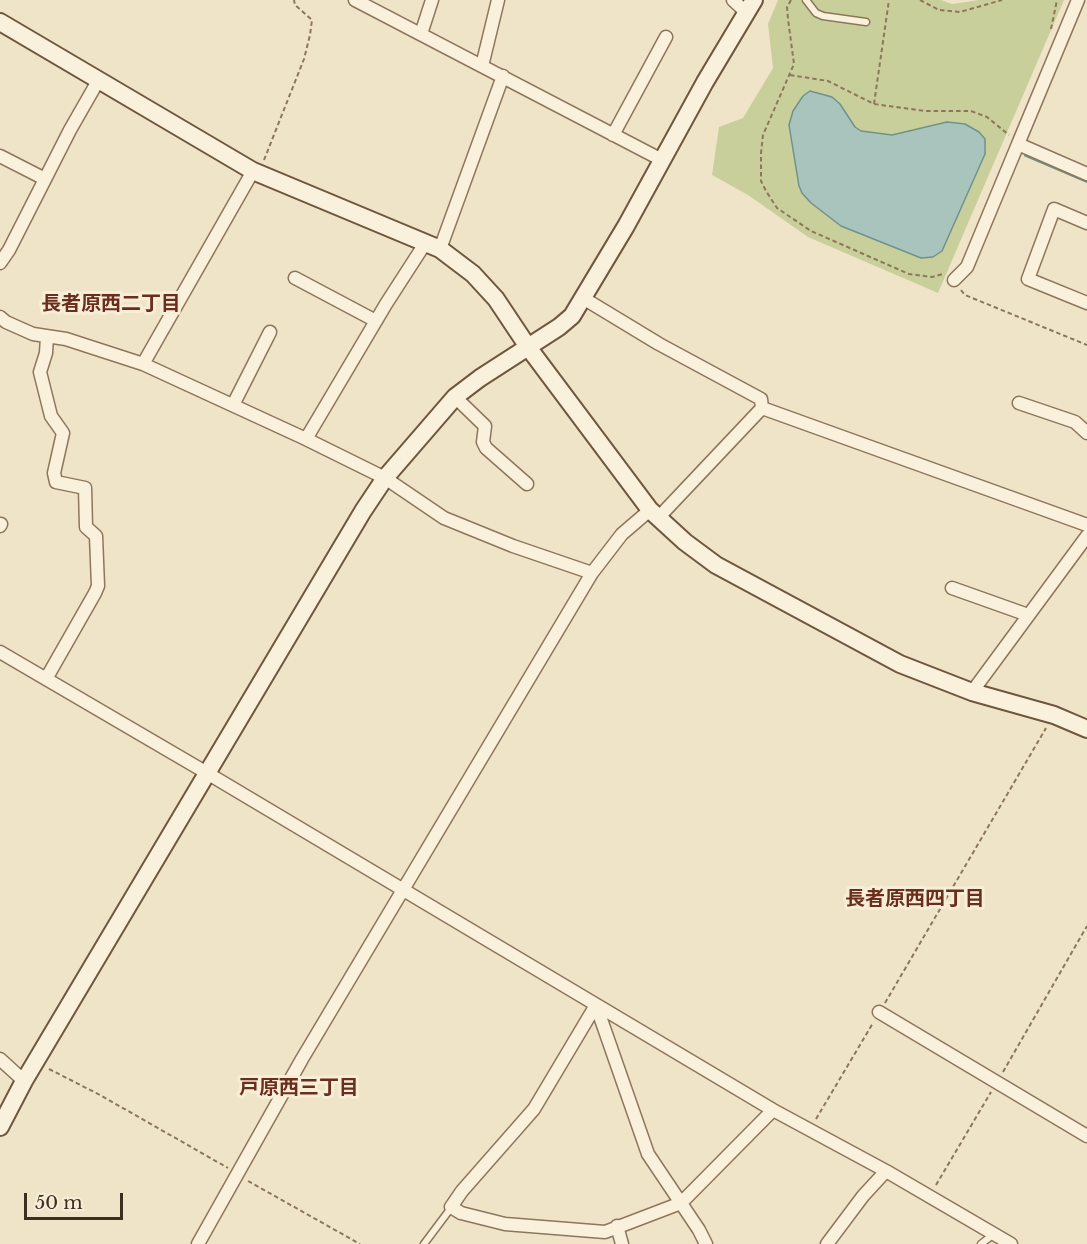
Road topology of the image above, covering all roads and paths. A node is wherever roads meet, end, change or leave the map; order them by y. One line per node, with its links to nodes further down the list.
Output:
1 (294, 0): 28 (path)
2 (355, 0): 16 (street)
3 (432, 0): 16 (street)
4 (498, 0): 19 (street)
5 (733, 0): 13 (street)
6 (791, 0): 20 (path)
7 (806, 0): 15 (lane)
8 (889, 0): 23 (path)
9 (920, 0): 10 (path)
10 (1002, 0)
11 (1057, 0): 17 (path)
12 (1078, 0): 25 (street)
13 (751, 6): 27 (street)
14 (0, 22): 22 (street)
15 (866, 22)
16 (421, 34): 19 (street)
17 (1049, 36)
18 (666, 37): 24 (street)
19 (482, 66): 21 (street)
20 (790, 75): 23 (path); 34 (path)
21 (503, 76): 24 (street); 32 (street)
22 (98, 81): 28 (street); 30 (street)
23 (874, 104): 25 (path)
24 (613, 135): 27 (street)
25 (1012, 144): 29 (street); 34 (street)
26 (0, 156): 30 (street)
27 (662, 160): 36 (street)
28 (256, 173): 32 (street); 44 (street)
29 (1087, 174)
30 (45, 179): 33 (street)
31 (1087, 224): 37 (street)
32 (433, 245): 39 (street); 43 (street)
33 (0, 263)
34 (951, 275): 42 (path)
35 (295, 278): 39 (street)
36 (583, 297): 43 (street); 48 (street)
37 (1087, 303)
38 (0, 317): 41 (street)
39 (376, 321): 50 (street)
40 (270, 332): 47 (street)
41 (47, 336): 44 (street); 60 (street)
42 (1087, 345)
43 (528, 347): 45 (street); 53 (street)
44 (143, 364): 47 (street)
45 (455, 398): 51 (street); 52 (street)
46 (1019, 403): 49 (street)
47 (233, 405): 50 (street)
48 (762, 408): 53 (street); 54 (street)
49 (1087, 433)
50 (306, 439): 51 (street)
51 (385, 478): 56 (street); 64 (street)
52 (527, 484)
53 (655, 514): 56 (street); 61 (street)
54 (1087, 525)
55 (1087, 536): 58 (street)
56 (592, 573): 65 (street)
57 (952, 588): 58 (street)
58 (1028, 615): 61 (street)
59 (0, 652): 60 (street)
60 (46, 679): 64 (street)
61 (972, 692): 62 (street)
62 (1054, 715): 63 (street); 68 (path)
63 (1087, 729)
64 (207, 772): 65 (street); 70 (street)
65 (403, 891): 67 (street); 78 (street)
66 (1087, 926): 72 (path)
67 (596, 1005): 73 (street); 80 (street); 81 (street)
68 (879, 1012): 72 (street); 75 (path)
69 (0, 1059): 71 (street)
70 (36, 1062): 71 (street); 78 (path)
71 (24, 1081): 74 (street)
72 (997, 1082): 76 (street); 79 (path)
73 (773, 1110): 75 (street); 80 (street)
74 (0, 1127)
75 (810, 1130): 77 (street)
76 (1087, 1136)
77 (886, 1171): 79 (street); 89 (street)
78 (237, 1174): 84 (street); 85 (path)
79 (929, 1196): 83 (street)
80 (681, 1203): 82 (street); 88 (street)
81 (452, 1207): 82 (street); 86 (lane)
82 (617, 1226): 87 (street)
83 (994, 1234): 90 (lane); 91 (street)
84 (198, 1244)
85 (360, 1244)
86 (424, 1244)
87 (622, 1244)
88 (706, 1244)
89 (827, 1244)
90 (981, 1244)
91 (1011, 1244)

